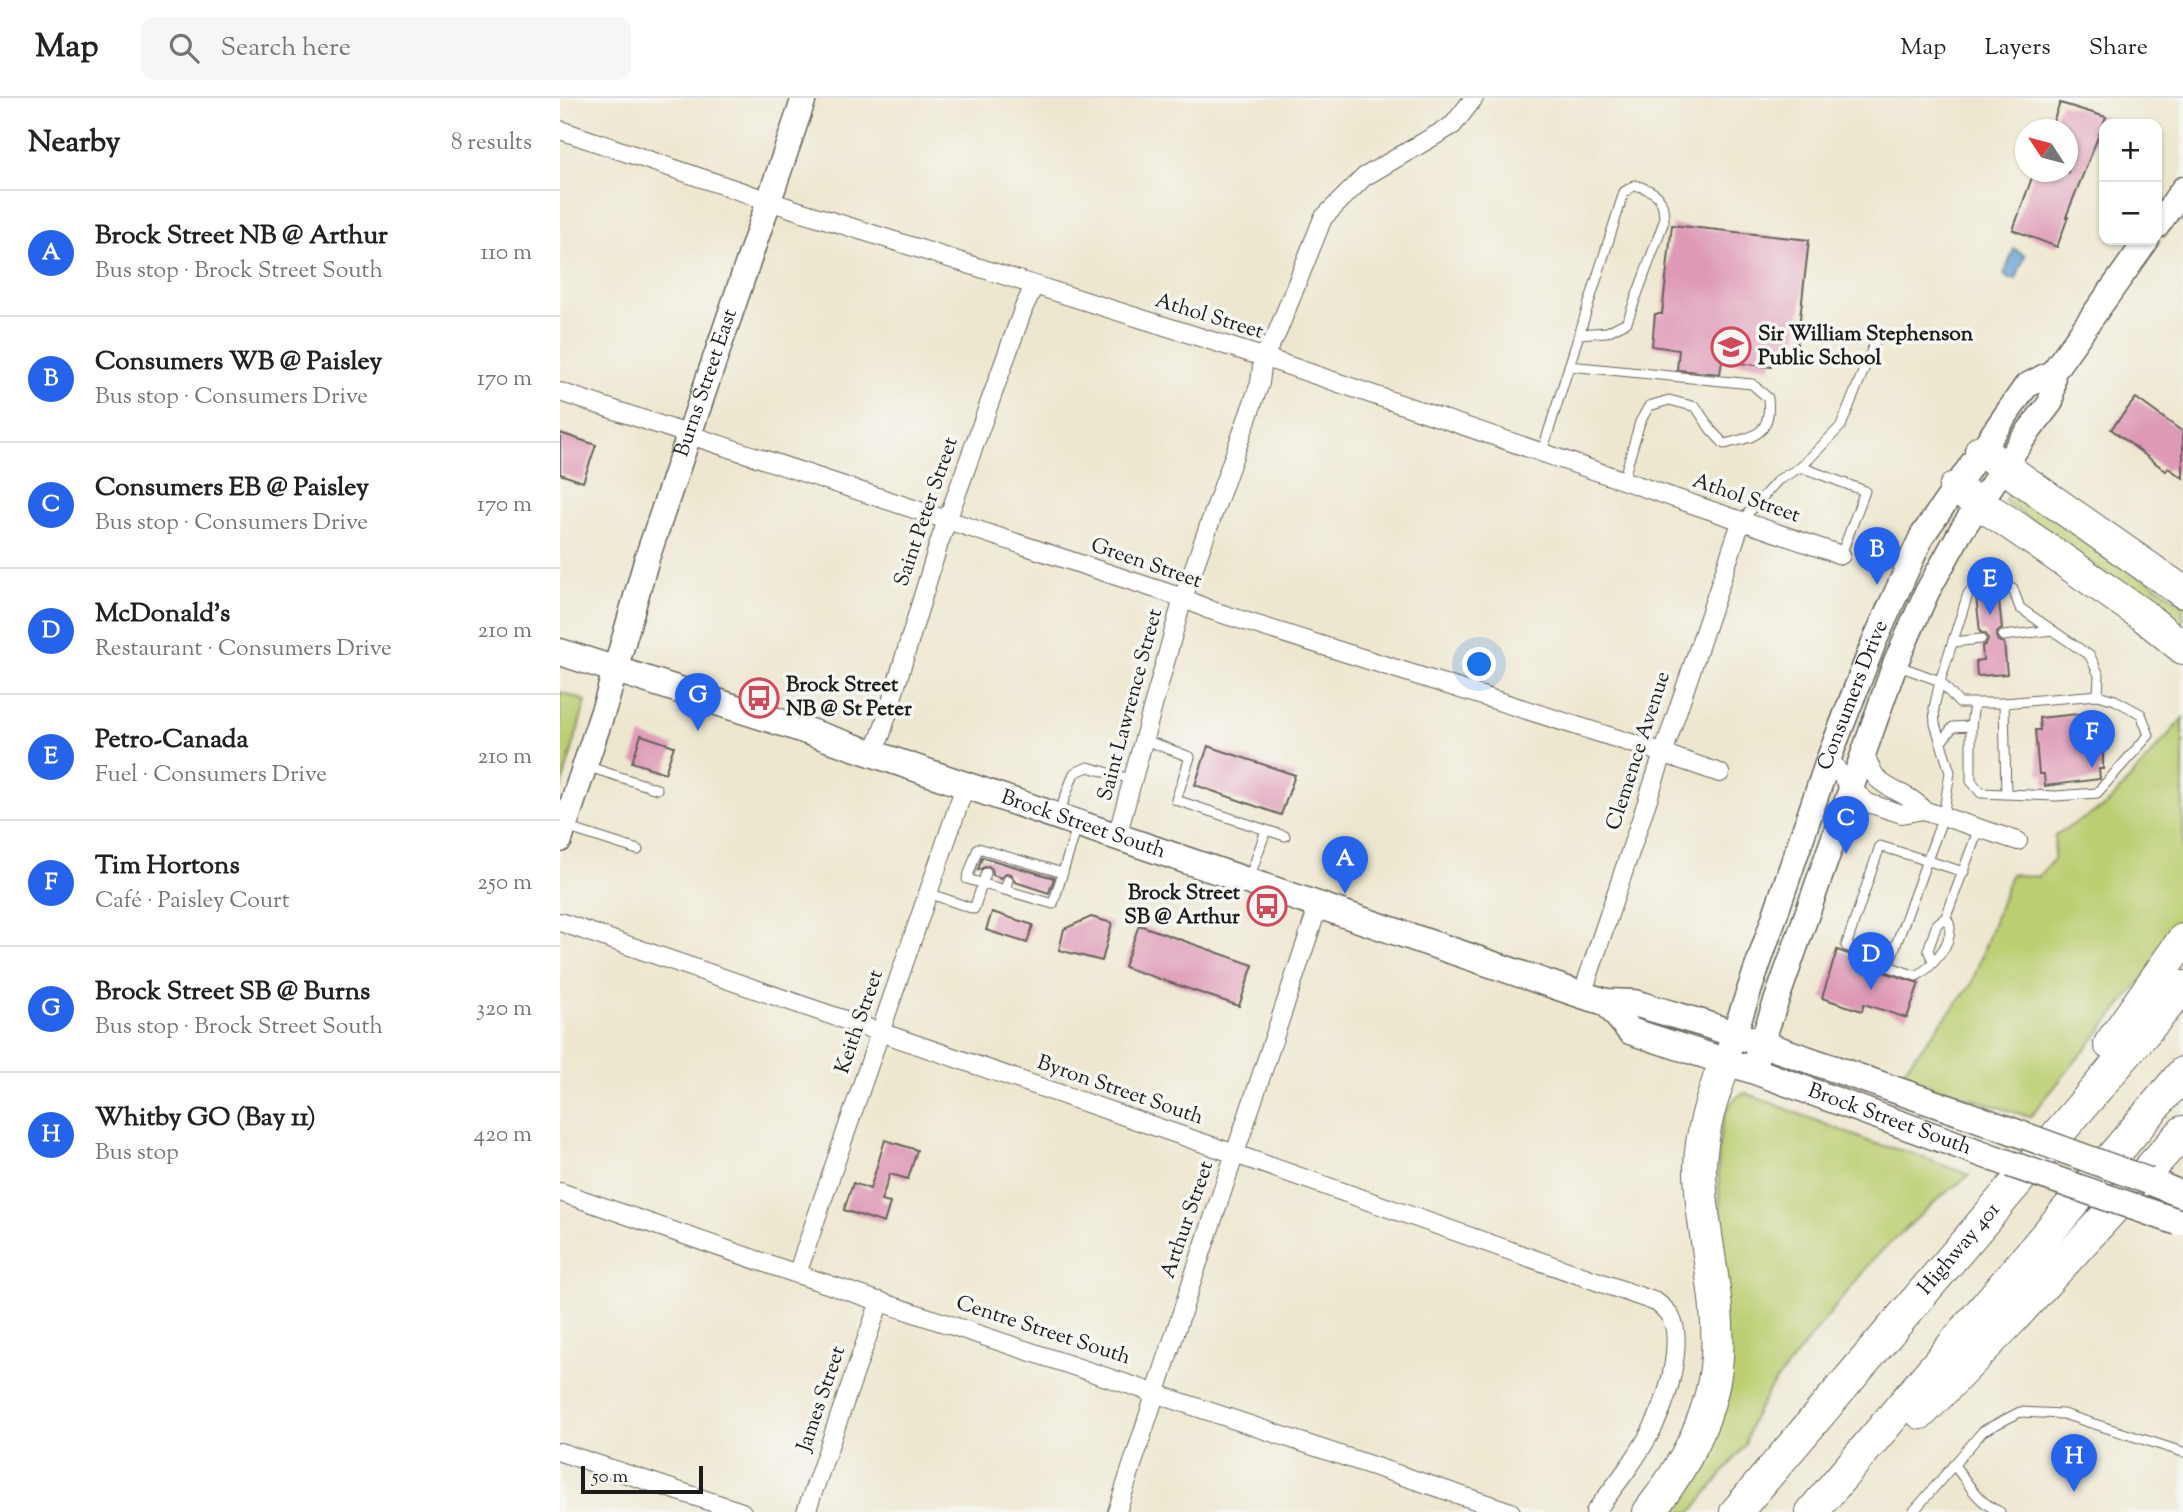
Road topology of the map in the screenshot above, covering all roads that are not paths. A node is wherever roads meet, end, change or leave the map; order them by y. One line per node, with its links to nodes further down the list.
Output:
1 (804, 98): 5 (main road, Burns Street East)
2 (1474, 98): 11 (street, Saint Lawrence Street)
3 (560, 130): 5 (street, Athol Street)
4 (2183, 189): 6 (main road)
5 (769, 200): 8 (street, Athol Street); 14 (main road, Burns Street East)
6 (2162, 219)
7 (2143, 245): 16 (main road, Consumers Drive)
8 (1034, 286): 11 (street, Athol Street); 20 (street, Saint Peter Street)
9 (1579, 334): 9 (lane); 12 (lane)
10 (1878, 335): 17 (lane)
11 (1263, 358): 15 (street, Athol Street); 24 (street, Saint Lawrence Street)
12 (1569, 366): 15 (lane); 18 (lane)
13 (560, 392): 14 (street, Green Street)
14 (689, 433): 20 (street, Green Street); 32 (main road, Burns Street East)
15 (1542, 452): 18 (street, Athol Street)
16 (1992, 459): 19 (main road, Consumers Drive); 23 (highway)
17 (1801, 467): 21 (lane); 22 (lane)
18 (1623, 481): 21 (street, Athol Street)
19 (1967, 495): 29 (highway); 31 (main road, Consumers Drive); 43 (main road, Consumers Drive)
20 (947, 520): 24 (street, Green Street); 42 (street, Saint Peter Street)
21 (1741, 522): 22 (street, Athol Street); 41 (street, Clemence Avenue)
22 (1841, 555)
23 (2183, 592)
24 (1183, 598): 38 (street, Saint Lawrence Street); 41 (street, Green Street)
25 (2052, 630): 26 (lane); 28 (lane); 34 (lane)
26 (2003, 636)
27 (1981, 639): 28 (lane)
28 (1953, 642): 33 (lane)
29 (2183, 648)
30 (560, 652): 32 (main road, Brock Street South)
31 (1895, 664): 33 (lane); 40 (main road, Consumers Drive)
32 (616, 670): 42 (main road, Brock Street South); 44 (main road, Burns Street East)
33 (1940, 681): 35 (lane); 39 (lane)
34 (2098, 695): 36 (lane); 50 (lane)
35 (1974, 703): 36 (lane); 37 (lane)
36 (2004, 703): 50 (lane)
37 (1971, 726): 39 (lane); 50 (lane)
38 (1145, 740): 46 (street, Saint Lawrence Street); 55 (lane)
39 (1941, 742): 52 (lane)
40 (1864, 751): 49 (main road, Consumers Drive); 51 (street)
41 (1662, 753): 45 (street, Green Street); 77 (street, Clemence Avenue)
42 (871, 755): 47 (main road, Brock Street South)
43 (1829, 758): 49 (street); 80 (main road, Consumers Drive)
44 (586, 765): 48 (lane); 56 (main road, Burns Street East)
45 (1720, 773)
46 (1134, 780): 53 (lane); 57 (street, Saint Lawrence Street)
47 (965, 786): 53 (main road, Brock Street South); 69 (street, Keith Street)
48 (657, 789)
49 (1851, 789): 51 (street); 79 (main road, Consumers Drive)
50 (2006, 794)
51 (1923, 810): 52 (street)
52 (1943, 817): 54 (street); 61 (lane)
53 (1068, 821): 57 (main road, Brock Street South); 63 (lane)
54 (1979, 828): 59 (street); 64 (lane)
55 (1266, 830): 58 (lane); 66 (lane)
56 (562, 834): 60 (lane)
57 (1117, 836): 66 (main road, Brock Street South)
58 (1285, 836)
59 (2018, 841)
60 (638, 850)
61 (1925, 862): 64 (lane); 74 (lane); 74 (lane)
62 (986, 873): 67 (lane)
63 (1063, 873): 67 (lane); 68 (lane)
64 (1964, 873): 71 (lane)
65 (1008, 880): 68 (lane)
66 (1248, 881): 70 (main road, Brock Street South)
67 (983, 883): 68 (lane); 69 (lane)
68 (1004, 890)
69 (928, 893): 78 (street, Keith Street)
70 (1319, 904): 77 (main road, Brock Street South); 83 (street, Arthur Street)
71 (1947, 917): 75 (lane); 75 (lane)
72 (560, 922): 78 (street, Byron Street South)
73 (2183, 940): 90 (highway)
74 (1849, 947): 75 (lane)
75 (1933, 961)
76 (2183, 987): 90 (highway, Highway 401)
77 (1594, 999): 80 (main road, Brock Street South)
78 (880, 1032): 83 (street, Byron Street South); 87 (street, Keith Street)
79 (1762, 1043): 80 (main road, Brock Street South); 85 (main road, Brock Street South, bridge)
80 (1737, 1055): 86 (main road, Brock Street South, bridge); 99 (highway)
81 (2183, 1073): 101 (highway)
82 (2183, 1132): 102 (highway)
83 (1235, 1154): 89 (street, Arthur Street); 98 (street, Byron Street South)
84 (560, 1192): 87 (street, Centre Street South)
85 (2183, 1195)
86 (2180, 1223)
87 (797, 1274): 88 (street, Centre Street South)
88 (880, 1301): 89 (street, Centre Street South); 95 (street, James Street)
89 (1156, 1393): 96 (street, Arthur Street); 97 (street, Centre Street South)
90 (1799, 1438): 100 (highway, Highway 401)
91 (560, 1452): 94 (street)
92 (2183, 1452): 93 (lane)
93 (1954, 1465): 103 (lane); 104 (lane)
94 (742, 1512)
95 (806, 1512)
96 (1117, 1512)
97 (1511, 1512)
98 (1595, 1512)
99 (1649, 1512)
100 (1736, 1512)
101 (1812, 1512)
102 (1825, 1512)
103 (1913, 1512)
104 (2000, 1512)

